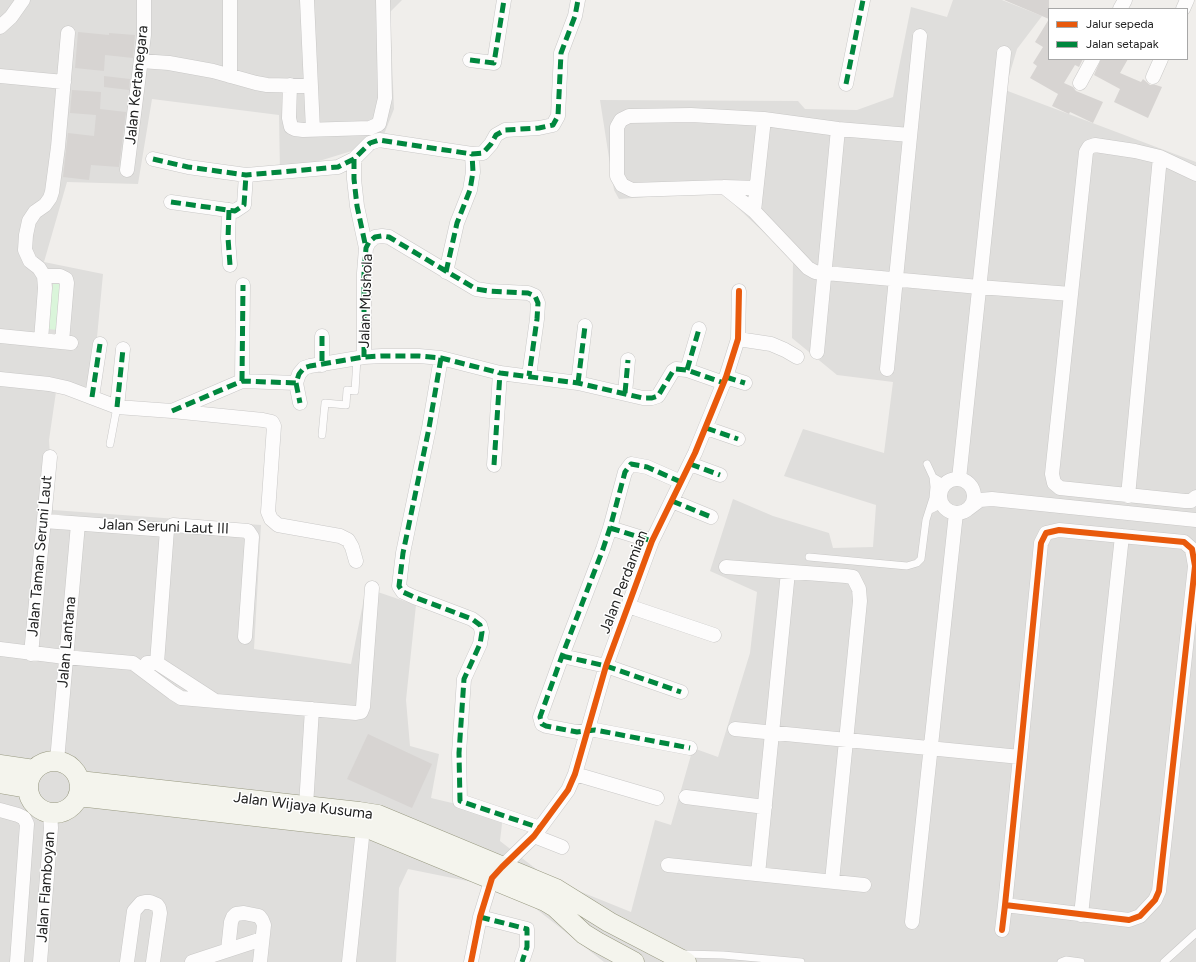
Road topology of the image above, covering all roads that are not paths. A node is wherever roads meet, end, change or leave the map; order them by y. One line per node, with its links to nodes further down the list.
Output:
1 (23, 0): 9 (street)
2 (144, 0): 16 (street, Jalan Kertanegara)
3 (230, 0): 18 (street)
4 (307, 0): 24 (street)
5 (383, 0): 27 (street)
6 (504, 0): 13 (street)
7 (578, 0): 29 (street)
8 (863, 0): 22 (street)
9 (0, 27)
10 (68, 33): 20 (street)
11 (920, 36): 28 (street)
12 (1004, 53): 48 (street)
13 (470, 60)
14 (1092, 60): 21 (street)
15 (1161, 60): 19 (street)
16 (141, 61): 18 (street); 33 (street, Jalan Kertanegara)
17 (0, 76): 20 (street)
18 (230, 76): 23 (street)
19 (1154, 77)
20 (64, 82): 45 (street)
21 (1080, 83)
22 (846, 84)
23 (290, 85): 24 (street); 27 (street)
24 (310, 86): 27 (street)
25 (764, 119): 26 (street); 36 (street); 37 (street)
26 (838, 129): 28 (street); 44 (street)
27 (313, 130)
28 (910, 135): 46 (street)
29 (472, 154): 32 (street); 43 (street)
30 (1160, 157): 34 (street); 50 (street); 92 (street)
31 (153, 159): 35 (street)
32 (354, 159): 35 (street); 41 (street)
33 (127, 170)
34 (1196, 174)
35 (246, 175): 39 (street)
36 (724, 187): 37 (street); 40 (street)
37 (756, 188): 40 (street)
38 (171, 202): 39 (street)
39 (229, 210): 42 (street)
40 (754, 211): 44 (street)
41 (366, 248): 43 (street, Jalan Mushola); 60 (street, Jalan Mushola)
42 (230, 265)
43 (446, 272): 68 (street)
44 (823, 273): 46 (street); 59 (street)
45 (44, 276): 56 (street); 56 (street)
46 (895, 280): 48 (street); 65 (street)
47 (243, 285): 71 (street)
48 (979, 287): 50 (street); 91 (street)
49 (739, 290): 55 (street, Jalan Perdamian)
50 (1071, 294): 92 (street)
51 (585, 326): 73 (street)
52 (699, 329): 66 (street)
53 (0, 336): 56 (street)
54 (322, 336): 64 (street)
55 (738, 339): 62 (street); 70 (street, Jalan Perdamian)
56 (41, 340)
57 (100, 344): 76 (street)
58 (123, 349): 78 (street)
59 (817, 352)
60 (360, 358): 61 (street); 64 (street); 81 (lane)
61 (441, 358): 67 (street); 144 (street)
62 (797, 358)
63 (628, 360): 75 (street)
64 (322, 365): 72 (street)
65 (887, 369)
66 (687, 370): 70 (street); 75 (street)
67 (500, 373): 68 (street); 87 (street)
68 (529, 376): 73 (street)
69 (0, 379): 76 (street)
70 (725, 380): 74 (street); 80 (street, Jalan Perdamian)
71 (242, 381): 72 (street); 79 (street)
72 (296, 383): 77 (street)
73 (578, 383): 75 (street)
74 (745, 383)
75 (625, 393)
76 (92, 397): 78 (street)
77 (300, 403)
78 (117, 407): 79 (street); 83 (lane)
79 (172, 411): 107 (street)
80 (706, 428): 82 (street); 85 (street, Jalan Perdamian)
81 (322, 435)
82 (738, 439)
83 (110, 444)
84 (50, 457): 100 (street, Jalan Taman Seruni Laut)
85 (690, 464): 88 (street); 90 (street, Jalan Perdamian)
86 (927, 464): 89 (lane)
87 (494, 465)
88 (720, 475)
89 (939, 481): 91 (street); 96 (street)
90 (681, 482): 95 (street, Jalan Perdamian); 102 (street)
91 (964, 482): 94 (street); 97 (street)
92 (1128, 496): 93 (street)
93 (1196, 497)
94 (992, 499): 97 (street); 99 (street)
95 (672, 501): 98 (street); 105 (street, Jalan Perdamian)
96 (936, 507): 97 (street); 106 (lane)
97 (962, 511): 129 (street)
98 (711, 517)
99 (1196, 520)
100 (44, 521): 101 (street, Jalan Seruni Laut III); 115 (street, Jalan Taman Seruni Laut)
101 (78, 524): 103 (street, Jalan Seruni Laut III); 117 (street, Jalan Lantana)
102 (610, 528): 105 (street); 116 (street)
103 (167, 530): 113 (street, Jalan Seruni Laut III); 119 (street)
104 (1122, 536): 130 (street); 152 (street); 152 (street)
105 (652, 541): 111 (street, Jalan Perdamian)
106 (809, 557)
107 (356, 561)
108 (726, 567): 109 (street)
109 (788, 572): 126 (street); 127 (street)
110 (372, 588): 123 (street)
111 (628, 606): 112 (street); 120 (street, Jalan Perdamian)
112 (714, 635)
113 (245, 637)
114 (0, 650): 115 (street)
115 (31, 654): 117 (street)
116 (562, 656): 120 (street); 125 (street)
117 (65, 657): 118 (street); 131 (street, Jalan Lantana)
118 (133, 663): 119 (street); 122 (street)
119 (157, 663): 122 (street)
120 (606, 666): 121 (street); 125 (street, Jalan Perdamian)
121 (681, 692)
122 (216, 701): 123 (street)
123 (312, 710): 139 (street)
124 (735, 728): 126 (street)
125 (587, 730): 128 (street); 133 (street, Jalan Perdamian)
126 (772, 732): 127 (street); 140 (street)
127 (846, 739): 129 (street); 149 (street)
128 (690, 748)
129 (931, 748): 130 (street); 154 (street)
130 (1020, 757): 151 (street)
131 (57, 761): 134 (street); 136 (street)
132 (0, 765): 134 (street)
133 (575, 774): 138 (street); 144 (street, Jalan Perdamian)
134 (31, 779): 135 (street); 142 (street)
135 (0, 783)
136 (79, 788): 139 (street, Jalan Wijaya Kusuma); 142 (street); 143 (street, Jalan Wijaya Kusuma)
137 (686, 796): 140 (street)
138 (657, 798)
139 (306, 806): 147 (street, Jalan Wijaya Kusuma)
140 (765, 807): 148 (street)
141 (0, 810): 160 (street)
142 (50, 812): 161 (street, Jalan Flamboyan)
143 (362, 828): 147 (street, Jalan Wijaya Kusuma); 166 (street)
144 (537, 832): 145 (street); 147 (street, Jalan Perdamian)
145 (562, 847)
146 (668, 864): 148 (street)
147 (497, 872): 153 (street); 159 (street, Jalan Wijaya Kusuma); 169 (street, Jalan Wijaya Kusuma)
148 (758, 874): 149 (street)
149 (832, 882): 150 (street)
150 (864, 885)
151 (1005, 905): 152 (street); 155 (street)
152 (1081, 914)
153 (480, 918): 167 (street); 168 (street)
154 (912, 922)
155 (1002, 930)
156 (1196, 934): 173 (lane)
157 (262, 939): 158 (street); 158 (street); 165 (street)
158 (228, 950): 164 (street)
159 (678, 958): 170 (lane)
160 (17, 962)
161 (40, 962)
162 (126, 962): 163 (street)
163 (153, 962)
164 (192, 962)
165 (260, 962)
166 (349, 962)
167 (472, 962)
168 (522, 962)
169 (634, 962)
170 (800, 962)
171 (1060, 962): 172 (lane)
172 (1081, 962)
173 (1164, 962)

